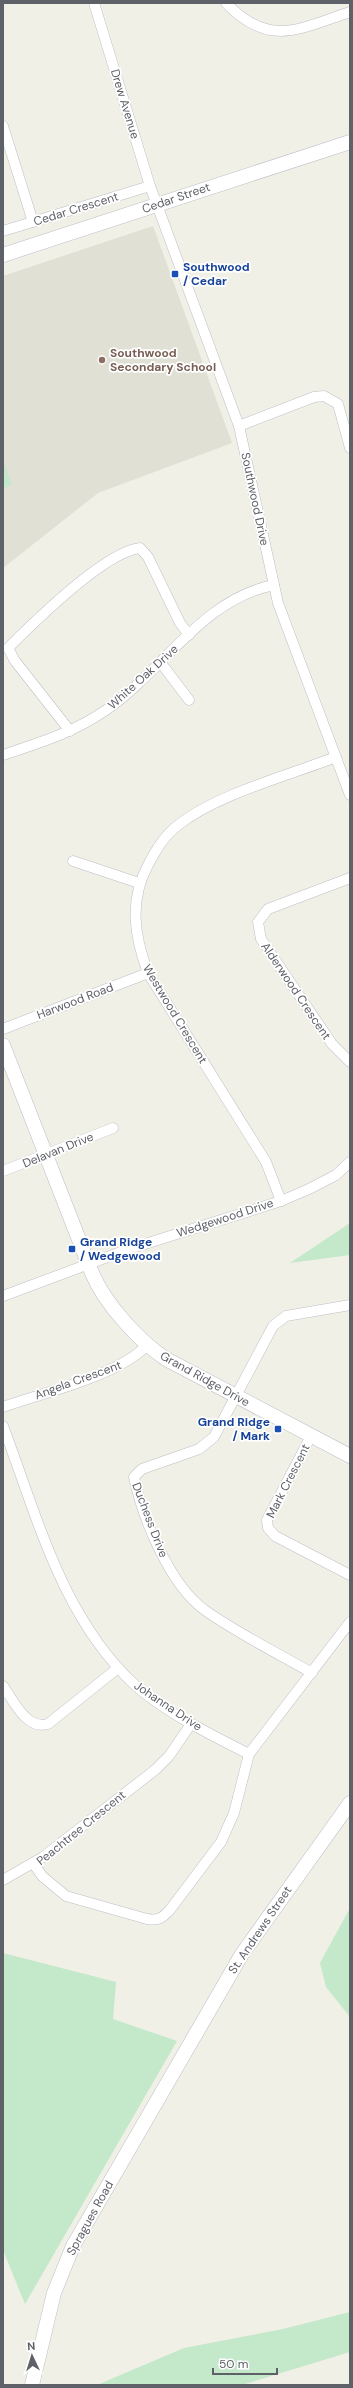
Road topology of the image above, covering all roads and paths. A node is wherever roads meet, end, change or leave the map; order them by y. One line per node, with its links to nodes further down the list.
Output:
1 (94, 3): 6 (street, Drew Avenue)
2 (226, 3): 3 (street)
3 (350, 12)
4 (3, 126): 8 (street)
5 (350, 142): 7 (main road, Cedar Street)
6 (150, 186): 7 (street, Drew Avenue); 8 (street, Cedar Crescent)
7 (158, 204): 10 (main road, Cedar Street); 11 (street, Southwood Drive)
8 (33, 222): 9 (street, Cedar Crescent)
9 (3, 231)
10 (3, 255)
11 (239, 426): 12 (street); 13 (street, Southwood Drive)
12 (350, 448)
13 (274, 584): 14 (street, White Oak Drive); 19 (street, Southwood Drive)
14 (189, 635): 15 (street, White Oak Drive); 17 (street)
15 (161, 663): 16 (street); 17 (street, White Oak Drive)
16 (189, 700)
17 (70, 731): 18 (street, White Oak Drive)
18 (3, 755)
19 (336, 757): 20 (street, Southwood Drive); 23 (street, Westwood Crescent)
20 (350, 795)
21 (73, 861): 23 (street)
22 (350, 878): 27 (street, Alderwood Crescent)
23 (139, 882): 24 (street, Westwood Crescent)
24 (148, 973): 25 (street, Harwood Road); 32 (street, Westwood Crescent)
25 (3, 1029)
26 (3, 1044): 29 (main road, Grand Ridge Drive)
27 (350, 1062)
28 (113, 1128): 29 (street, Delavan Drive)
29 (46, 1155): 31 (street, Delavan Drive); 33 (main road, Grand Ridge Drive)
30 (350, 1162): 32 (street, Wedgewood Drive)
31 (3, 1171)
32 (281, 1201): 33 (street, Wedgewood Drive)
33 (88, 1264): 34 (street, Wedgewood Drive); 36 (main road, Grand Ridge Drive)
34 (3, 1296)
35 (350, 1305): 37 (street)
36 (147, 1345): 37 (main road, Grand Ridge Drive); 38 (street, Angela Crescent)
37 (236, 1396): 40 (main road, Grand Ridge Drive); 45 (street, Duchess Drive)
38 (3, 1407)
39 (3, 1426): 44 (street, Johanna Drive)
40 (311, 1436): 41 (main road, Grand Ridge Drive); 42 (street, Mark Crescent)
41 (350, 1456)
42 (350, 1575)
43 (350, 1622): 45 (street)
44 (118, 1668): 46 (street); 47 (street, Johanna Drive)
45 (312, 1673): 48 (street)
46 (3, 1686)
47 (191, 1724): 48 (street, Johanna Drive); 50 (street, Peachtree Crescent)
48 (249, 1754): 50 (street, Peachtree Crescent)
49 (350, 1803): 52 (main road, St. Andrews Street)
50 (33, 1863): 51 (street)
51 (3, 1880)
52 (179, 2063): 53 (main road, Spragues Road)
53 (32, 2385)

